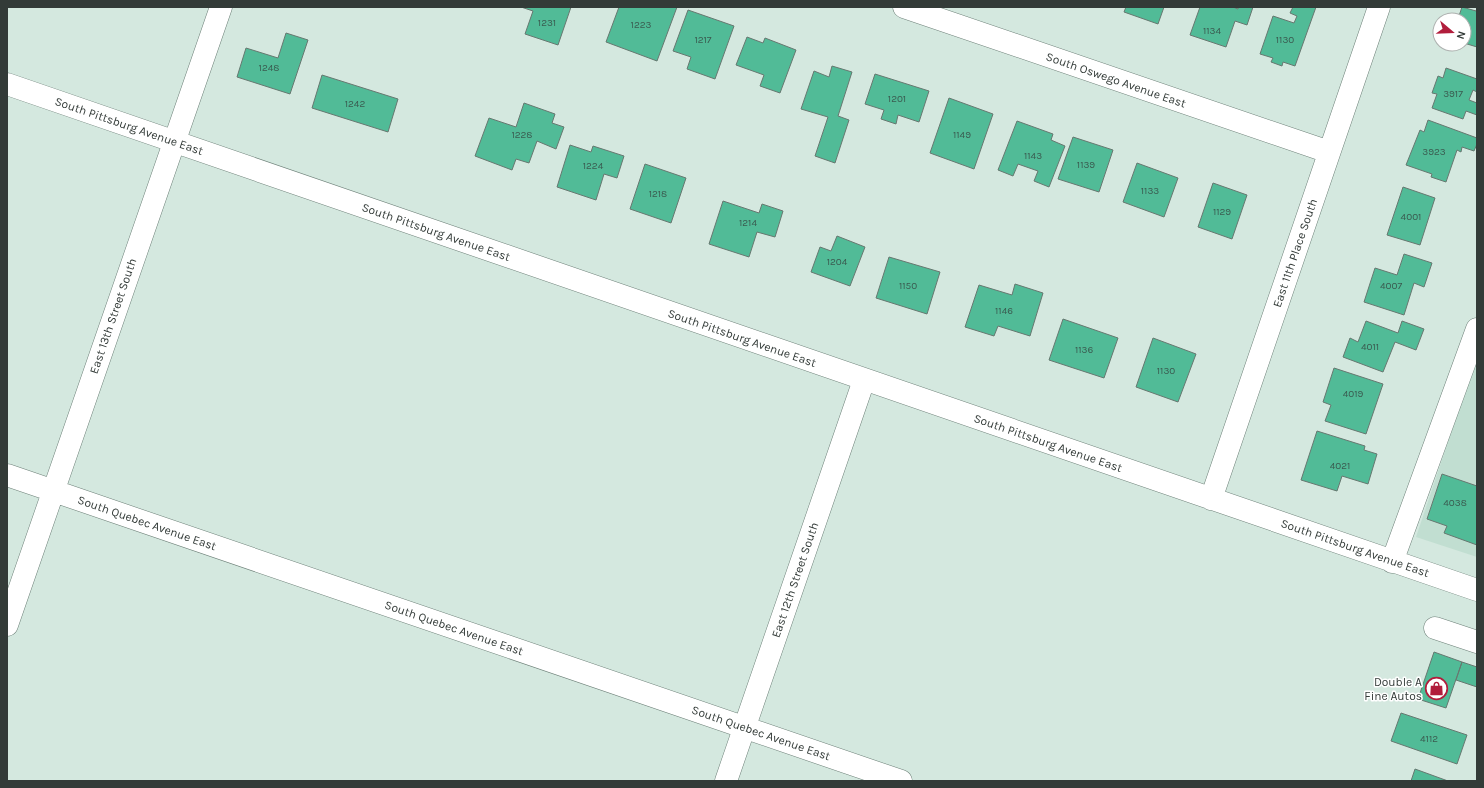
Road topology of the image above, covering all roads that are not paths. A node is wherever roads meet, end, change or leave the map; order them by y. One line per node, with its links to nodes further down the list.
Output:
1 (221, 7): 5 (street, East 13th Street South)
2 (904, 7): 6 (street, South Oswego Avenue East)
3 (1380, 7): 6 (street, East 11th Place South)
4 (7, 84): 5 (street, South Pittsburg Avenue East)
5 (174, 142): 8 (street, South Pittsburg Avenue East); 10 (street, East 13th Street South)
6 (1329, 152): 11 (street, East 11th Place South)
7 (1475, 342): 12 (street)
8 (864, 380): 11 (street, South Pittsburg Avenue East); 17 (street, East 12th Street South)
9 (7, 475): 10 (street, South Quebec Avenue East)
10 (53, 491): 14 (street, East 13th Street South); 17 (street, South Quebec Avenue East)
11 (1211, 499): 12 (street, South Pittsburg Avenue East)
12 (1392, 562): 13 (street, South Pittsburg Avenue East)
13 (1477, 590)
14 (7, 625)
15 (1435, 628): 16 (street)
16 (1477, 642)
17 (744, 727): 18 (street, East 12th Street South); 19 (street, South Quebec Avenue East)
18 (726, 781)
19 (901, 781)

